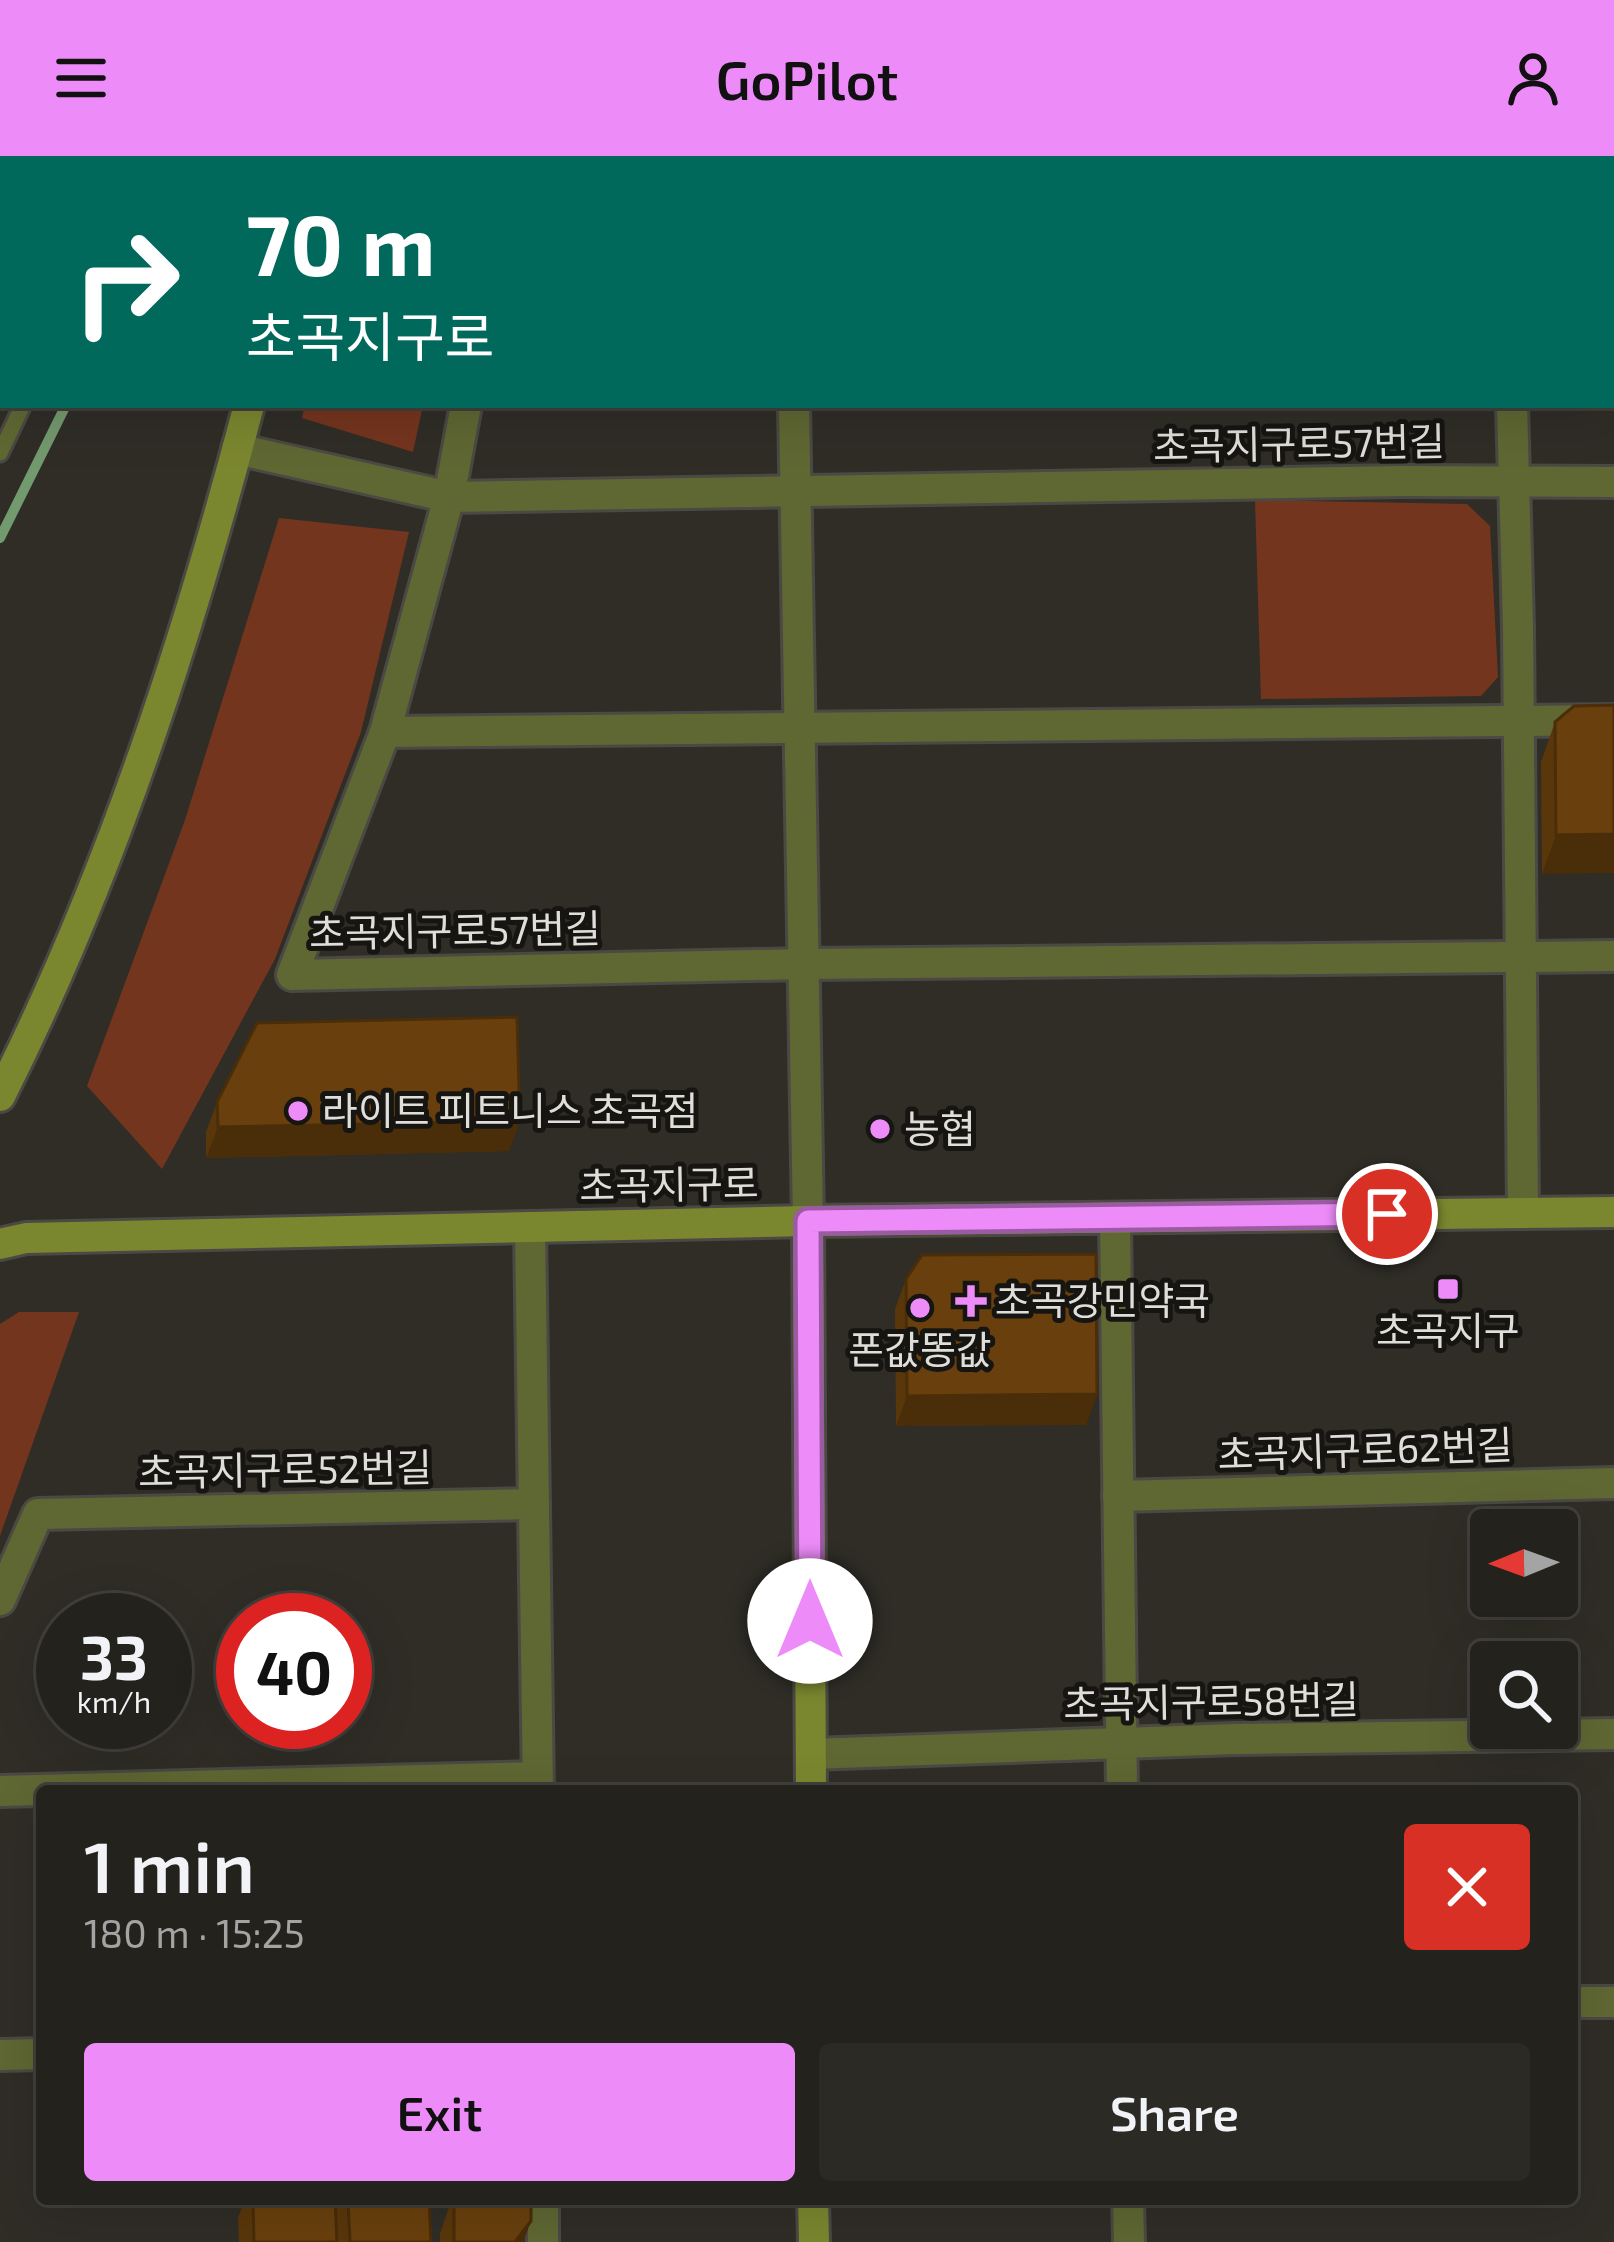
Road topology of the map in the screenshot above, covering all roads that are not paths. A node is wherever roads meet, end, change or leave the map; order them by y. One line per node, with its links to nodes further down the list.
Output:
1 (21, 408): 7 (lane)
2 (248, 408): 6 (street)
3 (465, 408): 11 (street, 초곡지구로57번길)
4 (794, 408): 10 (street)
5 (1512, 408): 8 (street)
6 (237, 449): 11 (street, 초곡지구로57번길); 19 (street)
7 (0, 453)
8 (1514, 482): 9 (street, 초곡지구로57번길); 10 (street, 초곡지구로57번길); 13 (street)
9 (1614, 482)
10 (797, 490): 11 (street, 초곡지구로57번길); 14 (street)
11 (449, 497): 15 (street, 초곡지구로57번길)
12 (1614, 720): 13 (street)
13 (1519, 721): 14 (street); 16 (street)
14 (799, 728): 15 (street); 18 (street)
15 (386, 732): 18 (street, 초곡지구로57번길)
16 (1521, 956): 17 (street, 초곡지구로57번길); 18 (street, 초곡지구로57번길); 21 (street)
17 (1614, 956)
18 (803, 964): 23 (street)
19 (0, 1096)
20 (1614, 1212): 21 (street, 초곡지구로)
21 (1523, 1213): 22 (street, 초곡지구로)
22 (1115, 1218): 23 (street, 초곡지구로); 27 (street)
23 (808, 1221): 24 (street, 초곡지구로); 32 (street)
24 (530, 1227): 25 (street, 초곡지구로); 28 (street)
25 (4, 1239)
26 (1614, 1483): 27 (street, 초곡지구로62번길)
27 (1118, 1496): 31 (street)
28 (534, 1504): 29 (street, 초곡지구로52번길); 33 (street)
29 (0, 1600)
30 (1614, 1734): 31 (street, 초곡지구로58번길)
31 (1122, 1742): 32 (street, 초곡지구로58번길); 36 (street)
32 (811, 1754): 35 (street)
33 (537, 1784): 34 (street)
34 (460, 1785)
35 (811, 1785)
36 (1122, 1785)
37 (0, 1791): 38 (street)
38 (36, 1791)
39 (1578, 2002): 40 (street)
40 (1614, 2002)
41 (36, 2054): 42 (street)
42 (0, 2055)
43 (543, 2205): 46 (street)
44 (813, 2205): 47 (street)
45 (1128, 2205): 48 (street)
46 (543, 2242)
47 (814, 2242)
48 (1129, 2242)

